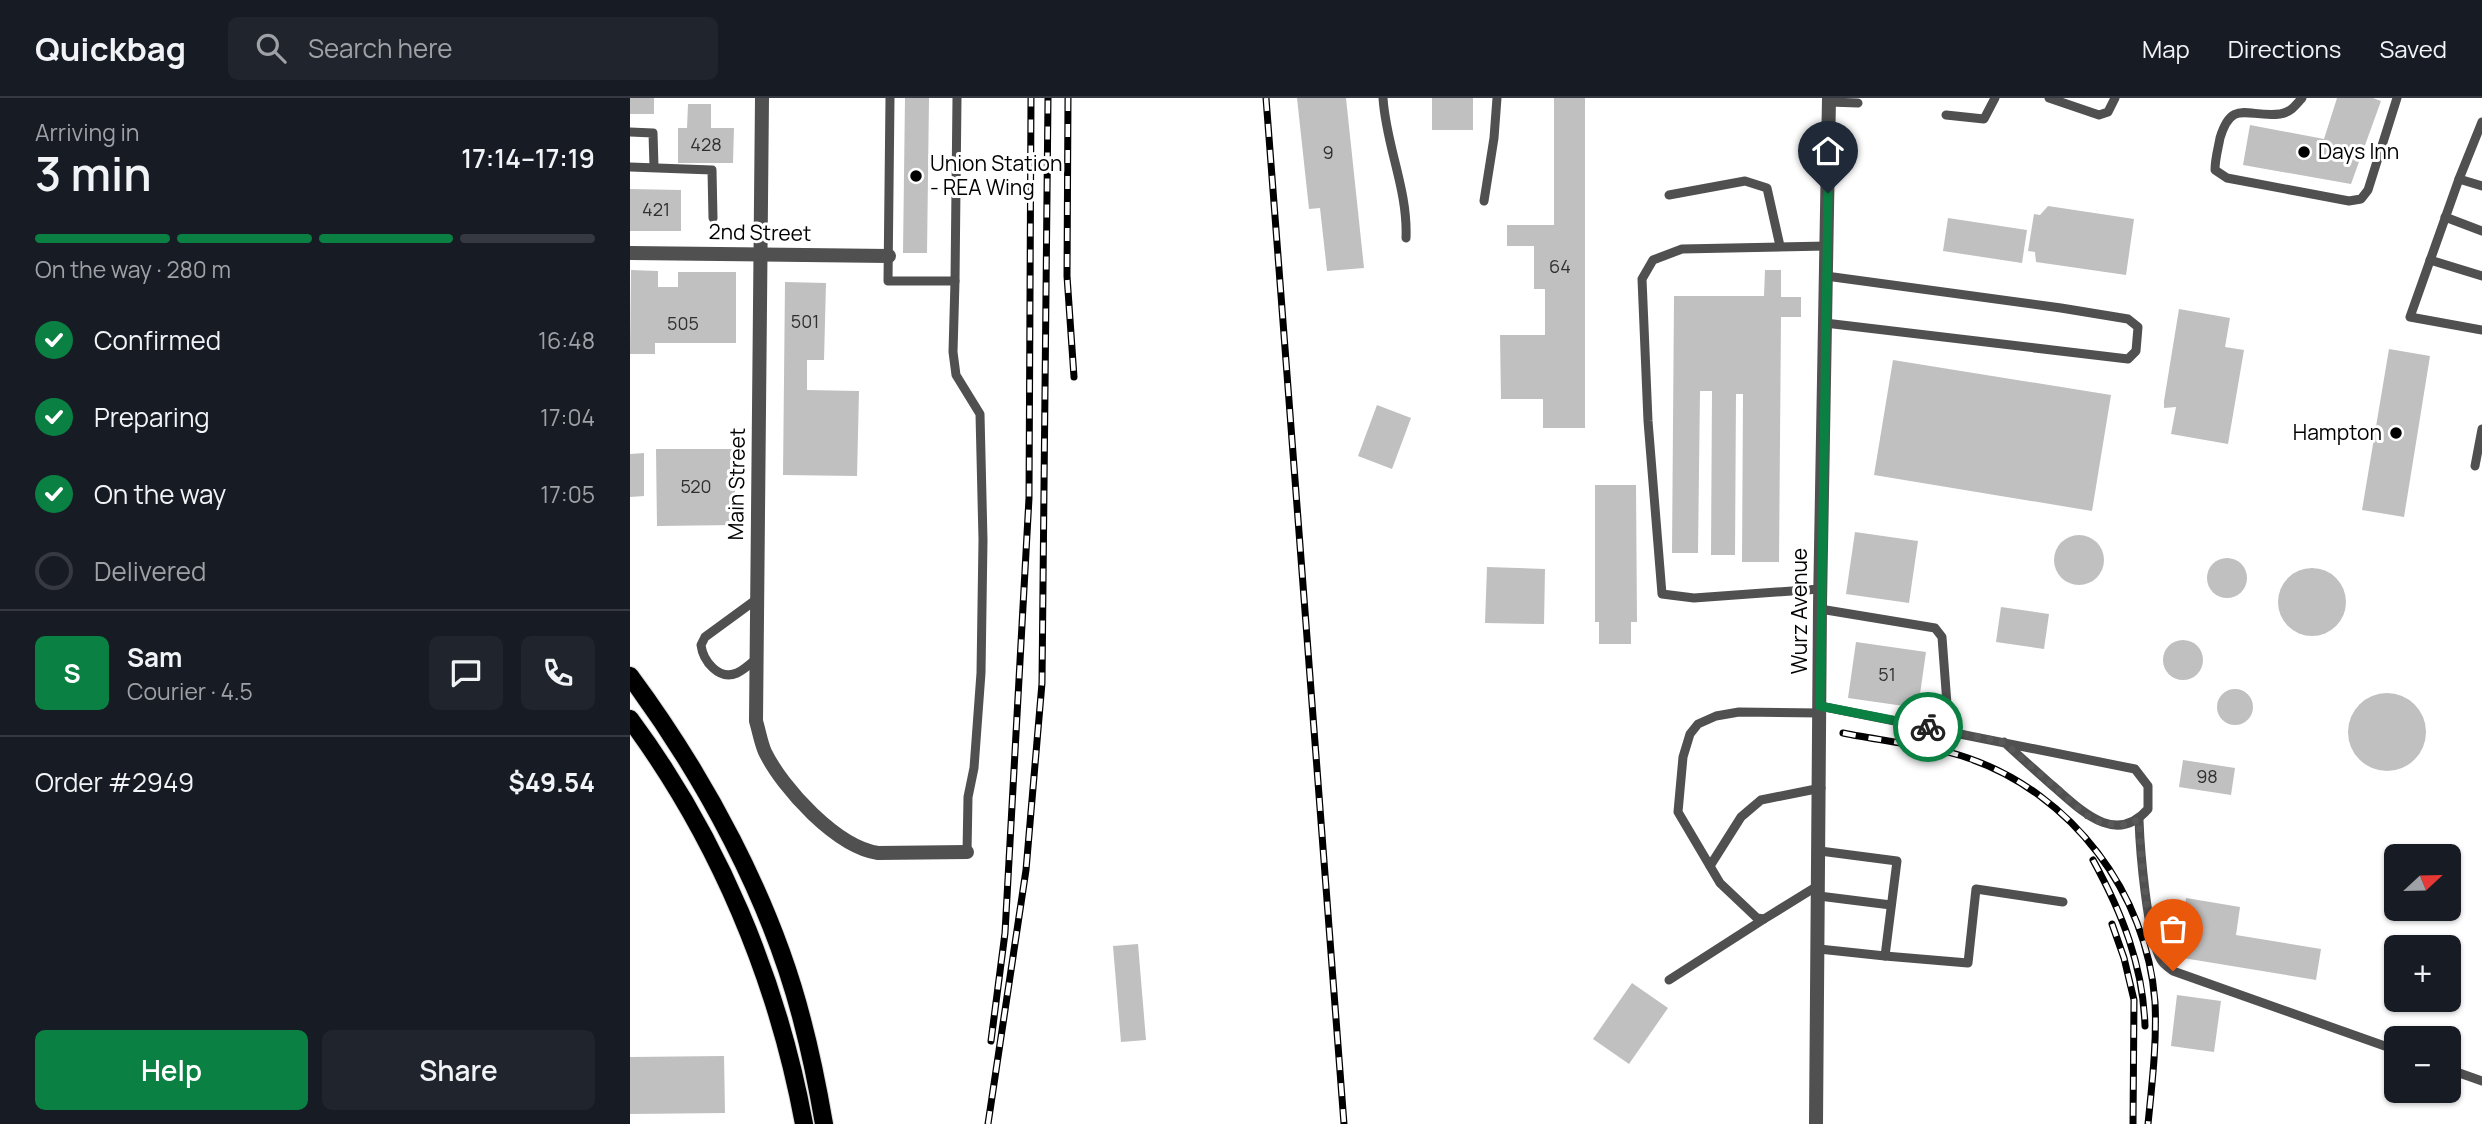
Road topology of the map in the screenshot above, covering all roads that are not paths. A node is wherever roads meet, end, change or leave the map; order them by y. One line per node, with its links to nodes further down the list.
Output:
1 (762, 98): 29 (street, Main Street)
2 (890, 98): 30 (lane)
3 (957, 98): 34 (lane)
4 (1383, 98): 25 (lane)
5 (1497, 98): 21 (lane)
6 (1995, 98): 13 (lane)
7 (2049, 98): 8 (lane)
8 (2115, 98)
9 (2302, 98): 10 (lane)
10 (2397, 98)
11 (1829, 100): 12 (lane); 27 (street, Wurz Avenue)
12 (1858, 103)
13 (1946, 115)
14 (2482, 122): 18 (lane)
15 (630, 132): 17 (lane)
16 (630, 167): 17 (lane)
17 (654, 167): 23 (lane)
18 (2459, 179): 19 (lane); 22 (lane)
19 (2482, 186)
20 (1669, 195): 26 (lane)
21 (1484, 201)
22 (2445, 217): 24 (lane); 31 (lane)
23 (713, 218)
24 (2482, 230)
25 (1406, 238)
26 (1780, 246): 27 (lane); 39 (lane)
27 (1827, 247): 33 (street, Wurz Avenue)
28 (630, 253): 29 (street, 2nd Street)
29 (761, 254): 30 (street, 2nd Street); 40 (street, Main Street)
30 (888, 256): 34 (lane)
31 (2430, 260): 32 (lane); 36 (lane)
32 (2482, 275)
33 (1826, 276): 35 (street, Wurz Avenue); 35 (lane)
34 (955, 281): 51 (lane)
35 (1825, 323): 39 (street, Wurz Avenue)
36 (2482, 330)
37 (2482, 429): 38 (lane)
38 (2475, 466)
39 (1821, 589): 41 (street, Wurz Avenue)
40 (757, 599): 42 (street, Main Street); 42 (lane)
41 (1820, 609): 44 (street, Wurz Avenue); 46 (lane)
42 (756, 659): 51 (street, Main Street)
43 (630, 676): 64 (main road)
44 (1820, 710): 46 (lane); 48 (street, Wurz Avenue); 52 (lane)
45 (630, 719): 63 (main road)
46 (1950, 731): 47 (lane)
47 (2004, 742): 49 (lane); 49 (lane)
48 (1821, 788): 50 (street, Wurz Avenue); 52 (lane)
49 (2139, 820): 60 (lane)
50 (1820, 851): 53 (street, Wurz Avenue); 55 (lane)
51 (967, 852)
52 (1710, 866): 56 (lane)
53 (1819, 890): 55 (lane); 56 (lane); 57 (street, Wurz Avenue)
54 (2063, 902): 58 (lane)
55 (1891, 905): 58 (lane)
56 (1764, 919): 59 (lane)
57 (1819, 949): 58 (lane); 65 (street, Wurz Avenue)
58 (1885, 956)
59 (1669, 980)
60 (2384, 1046)
61 (2461, 1074): 62 (lane)
62 (2482, 1081)
63 (804, 1124)
64 (824, 1124)
65 (1816, 1124)

